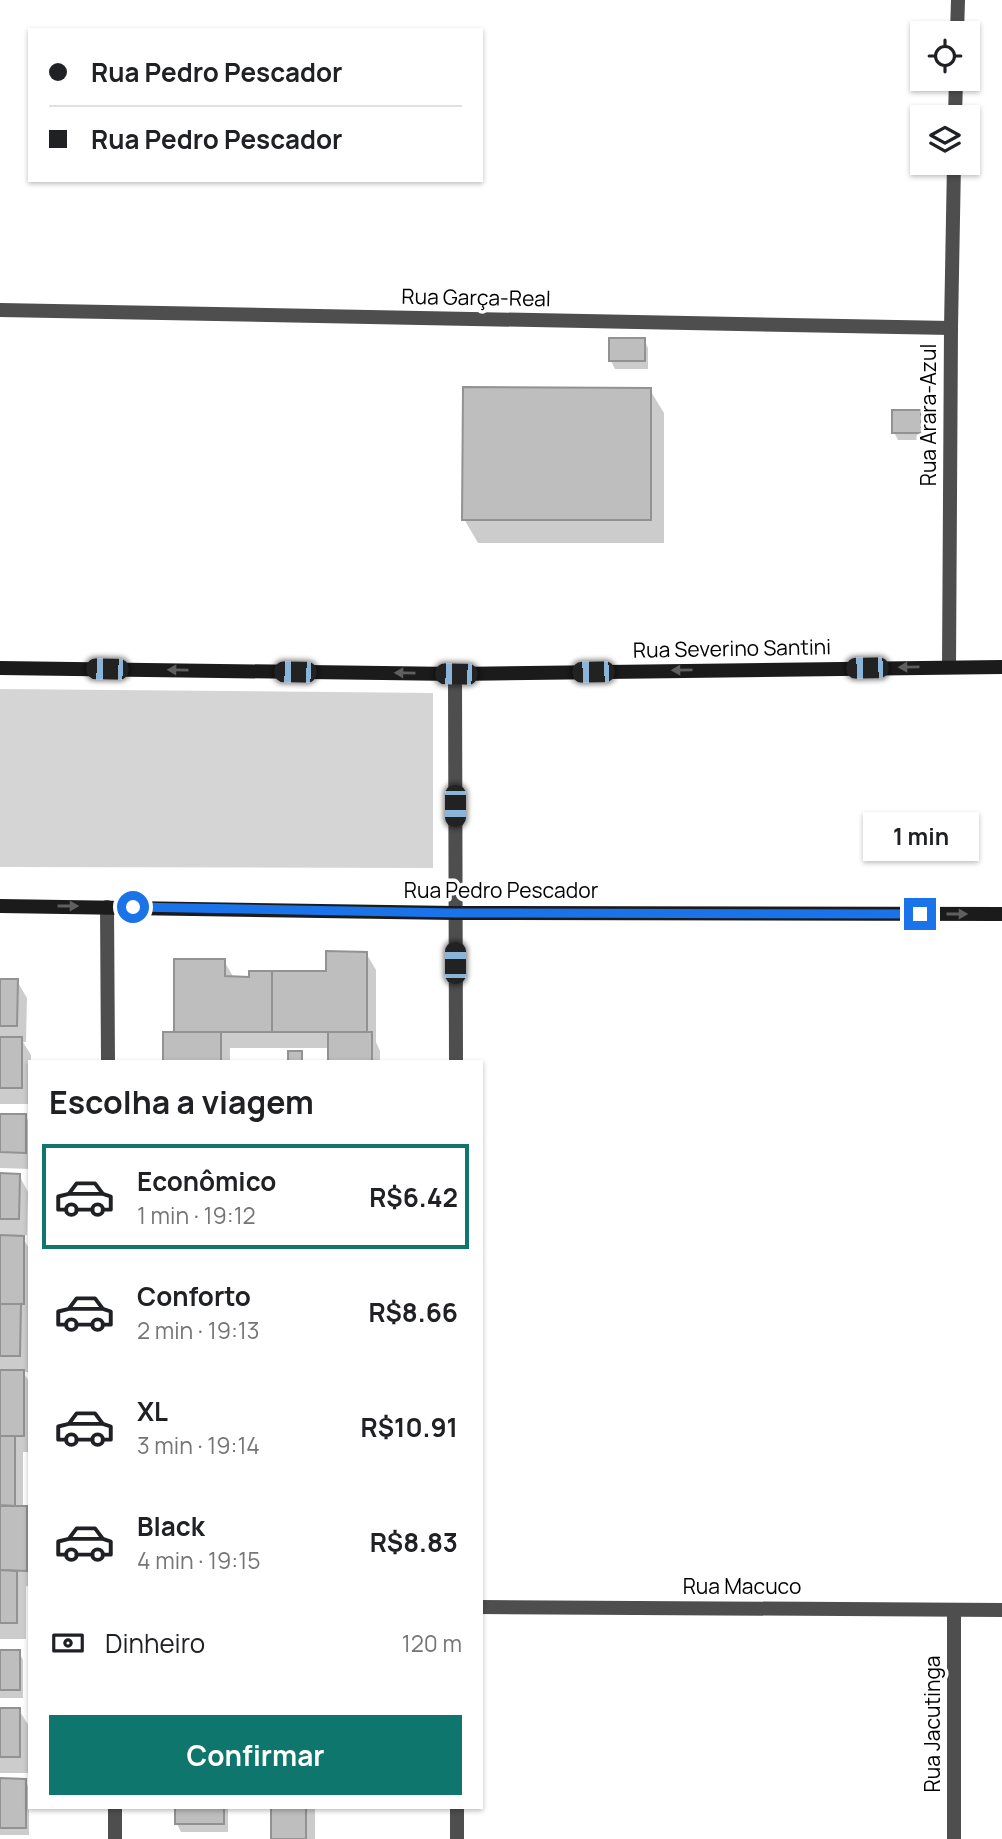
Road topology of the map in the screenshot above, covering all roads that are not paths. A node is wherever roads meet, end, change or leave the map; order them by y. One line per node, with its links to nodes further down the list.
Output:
1 (958, 0): 2 (street)
2 (957, 21)
3 (954, 175): 5 (street, Rua Arara-Azul)
4 (0, 310): 5 (street, Rua Garça-Real)
5 (951, 328): 6 (street, Rua Arara-Azul)
6 (949, 667): 7 (street, Rua Severino Santini); 9 (street, Rua Severino Santini, one-way to 9)
7 (1002, 667)
8 (0, 668): 9 (street, Rua Severino Santini, one-way to 8)
9 (456, 674): 12 (street)
10 (0, 906): 11 (street, Rua Pedro Pescador, one-way to 11)
11 (107, 907): 12 (street, Rua Pedro Pescador); 14 (street)
12 (455, 913): 13 (street, Rua Pedro Pescador, one-way to 13); 15 (street)
13 (1002, 914)
14 (108, 1060)
15 (456, 1060)
16 (483, 1607): 17 (street, Rua Macuco)
17 (954, 1609): 18 (street, Rua Macuco); 23 (street, Rua Jacutinga)
18 (1002, 1610)
19 (115, 1809): 21 (street)
20 (457, 1809): 22 (street)
21 (115, 1839)
22 (457, 1839)
23 (954, 1839)

